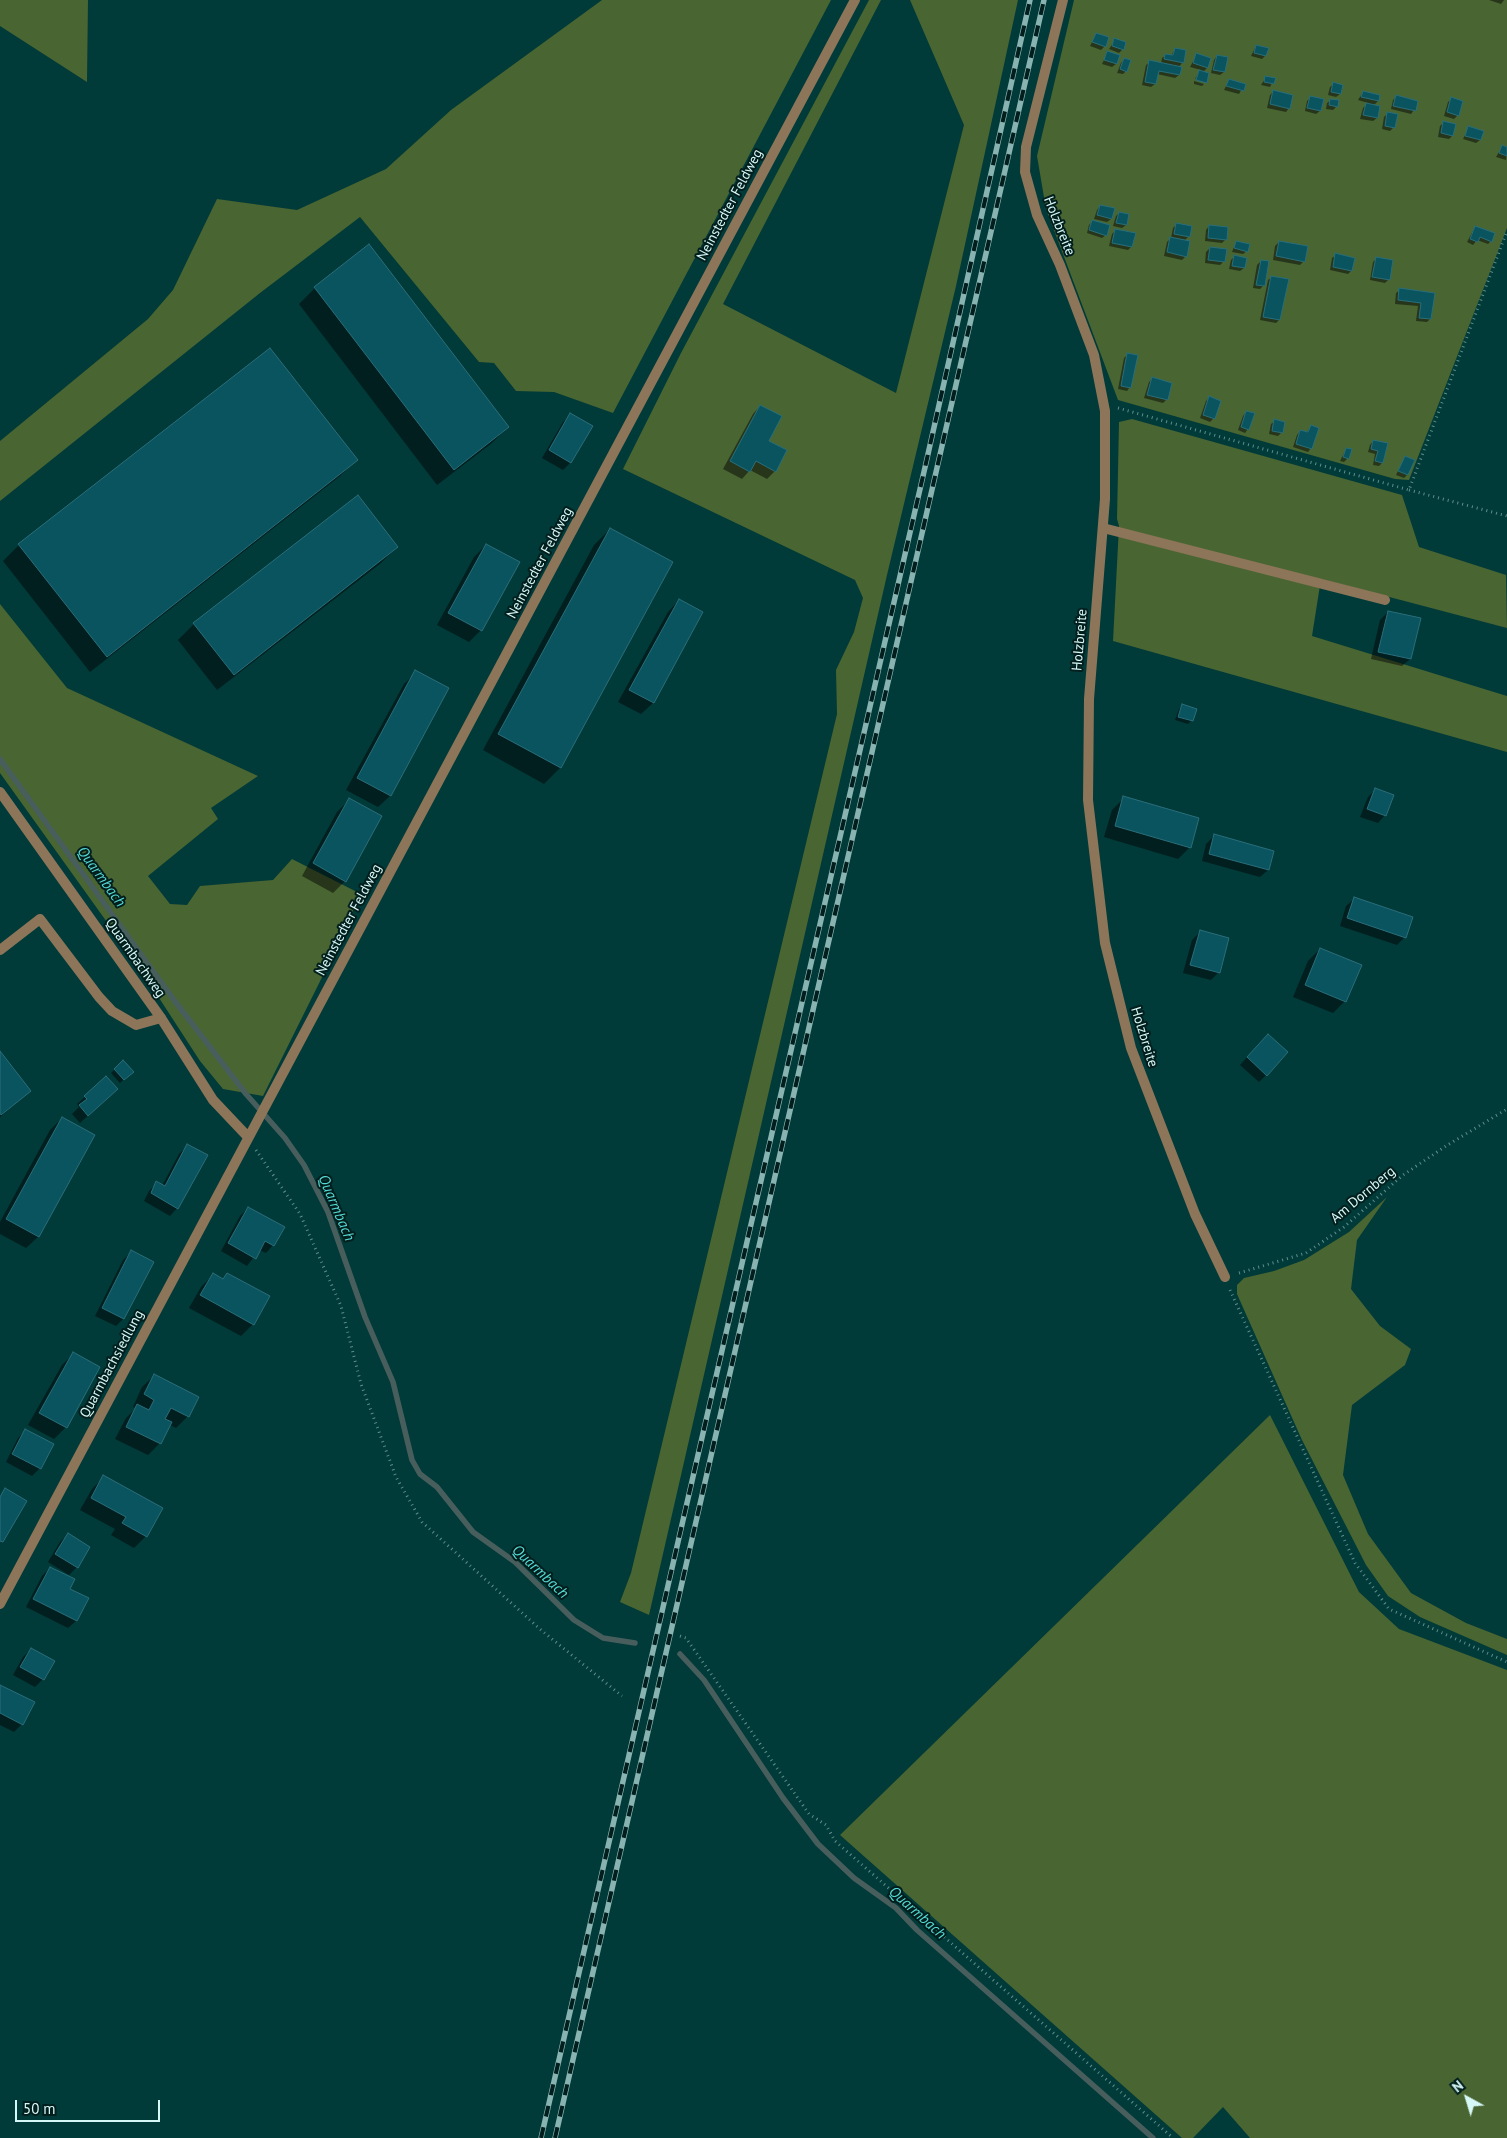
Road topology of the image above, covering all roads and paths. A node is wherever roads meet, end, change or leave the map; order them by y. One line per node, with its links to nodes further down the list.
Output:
1 (854, 0): 13 (street, Neinstedter Feldweg)
2 (1063, 0): 4 (street, Holzbreite)
3 (1507, 231): 5 (path)
4 (1105, 411): 5 (path); 7 (street, Holzbreite)
5 (1409, 490): 6 (path)
6 (1507, 516)
7 (1103, 528): 8 (street); 14 (street, Holzbreite)
8 (1385, 600)
9 (0, 792): 11 (street, Quarmbachweg)
10 (0, 950): 11 (street)
11 (161, 1018): 13 (street, Quarmbachweg)
12 (1507, 1109): 14 (path, Am Dornberg)
13 (248, 1138): 15 (street, Quarmbachsiedlung); 18 (path)
14 (1225, 1277): 17 (path)
15 (0, 1604)
16 (680, 1636): 19 (path)
17 (1507, 1662)
18 (622, 1696)
19 (1173, 2138)

